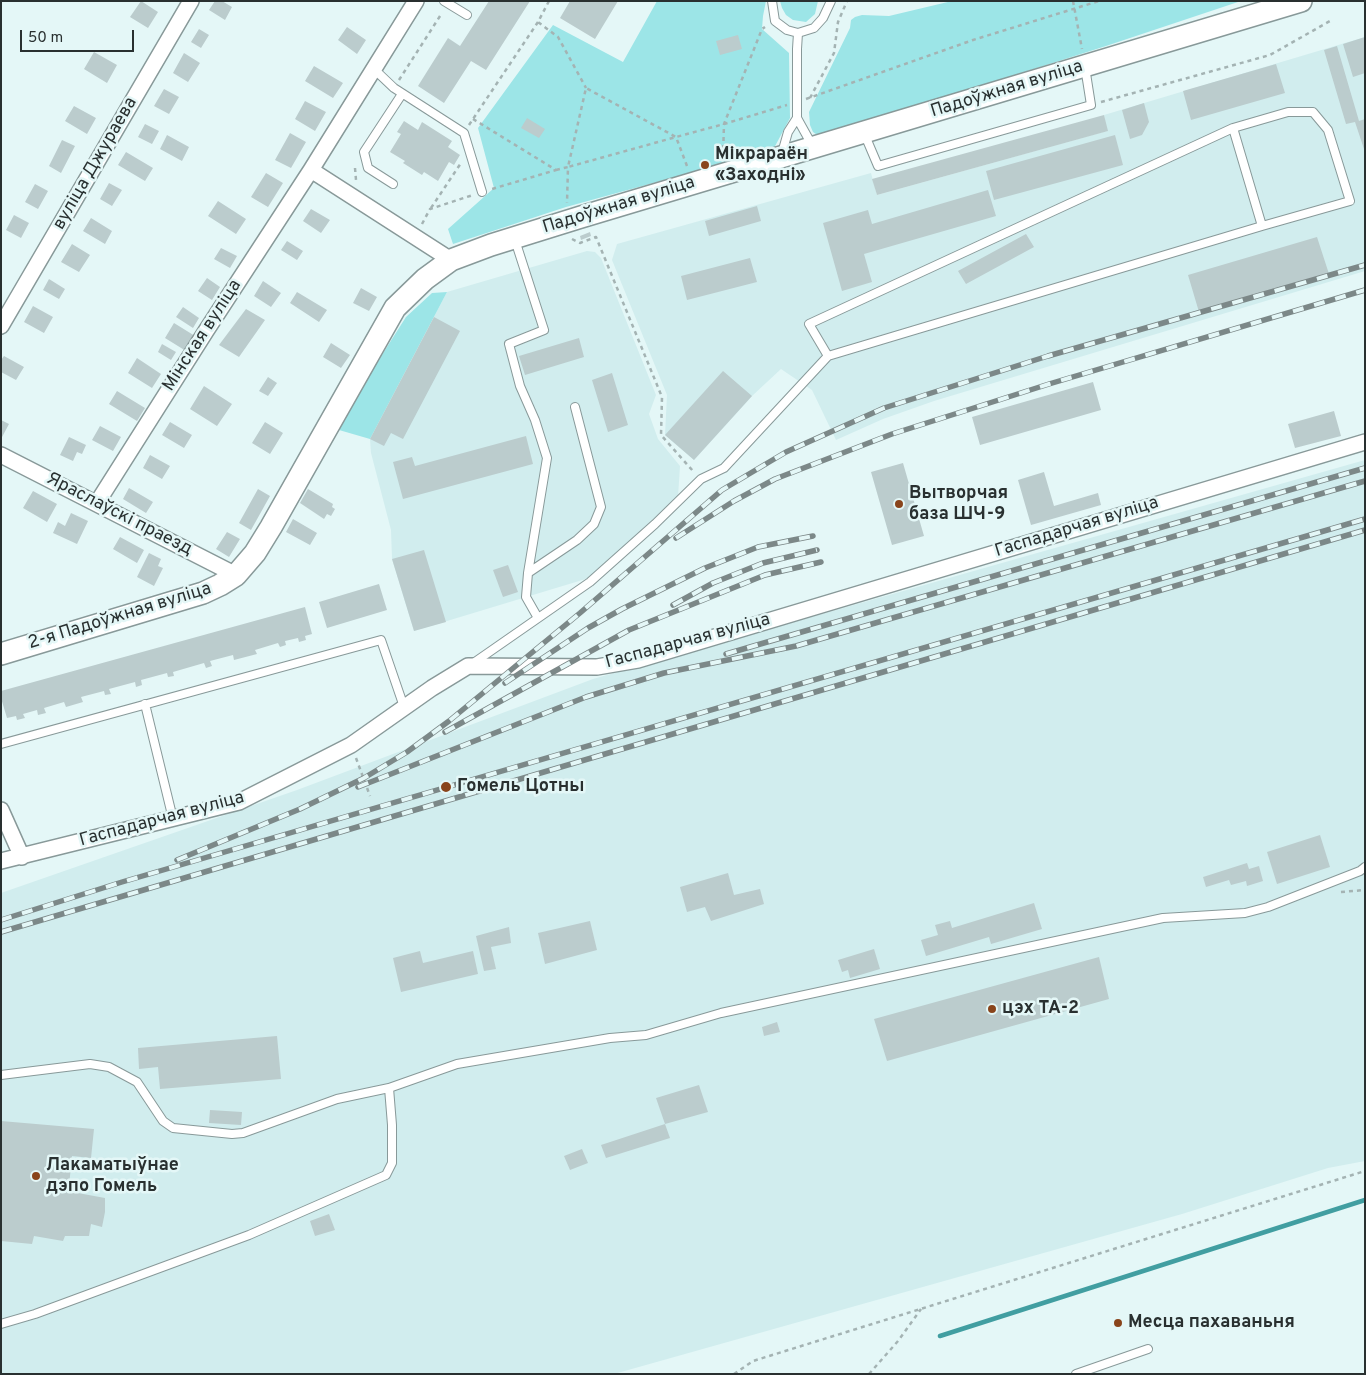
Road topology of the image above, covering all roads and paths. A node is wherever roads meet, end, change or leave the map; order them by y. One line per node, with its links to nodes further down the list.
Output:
1 (191, 1): 47 (street, вуліца Джураева)
2 (416, 1): 18 (street, Мінская вуліца)
3 (444, 1): 12 (lane)
4 (549, 1): 15 (path)
5 (772, 1): 13 (lane)
6 (831, 1): 16 (lane)
7 (847, 1): 21 (path)
8 (1073, 1): 11 (path)
9 (1099, 1): 11 (path)
10 (1301, 1): 17 (main road, Падоўжная вуліца)
11 (1074, 9): 17 (path); 21 (path)
12 (467, 14)
13 (775, 21): 16 (lane); 26 (path)
14 (1330, 21): 23 (path)
15 (538, 22): 19 (path); 25 (path)
16 (798, 34): 22 (lane)
17 (1085, 66): 23 (lane); 29 (main road, Падоўжная вуліца)
18 (374, 69): 20 (lane); 35 (street, Мінская вуліца)
19 (586, 88): 30 (path); 34 (path)
20 (402, 94): 28 (lane); 38 (lane)
21 (810, 98): 22 (path)
22 (796, 102): 24 (lane); 26 (path)
23 (1091, 105): 29 (lane)
24 (797, 118): 31 (lane); 32 (lane)
25 (473, 119): 28 (path); 36 (path)
26 (724, 124): 30 (path); 33 (path)
27 (1233, 128): 42 (lane); 42 (lane); 48 (lane)
28 (464, 133): 39 (lane); 41 (path)
29 (864, 133): 31 (main road, Падоўжная вуліца)
30 (676, 137): 34 (path); 37 (path)
31 (814, 148): 32 (main road, Падоўжная вуліца)
32 (784, 157): 45 (main road, Падоўжная вуліца)
33 (723, 160)
34 (568, 167): 36 (path); 40 (path)
35 (311, 170): 44 (street); 53 (street, Мінская вуліца)
36 (556, 170): 39 (path)
37 (689, 170)
38 (393, 184)
39 (482, 192): 41 (path)
40 (566, 207)
41 (430, 209): 44 (path)
42 (1262, 226): 48 (lane)
43 (569, 234): 52 (path)
44 (413, 237): 46 (street)
45 (514, 238): 46 (main road, Падоўжная вуліца); 55 (lane)
46 (451, 260): 54 (main road, Падоўжная вуліца)
47 (1, 326)
48 (828, 356): 52 (lane)
49 (575, 407): 55 (lane)
50 (1365, 442): 59 (street, Гаспадарчая вуліца)
51 (1, 455): 53 (street, Яраслаўскі праезд)
52 (701, 479): 57 (lane)
53 (97, 503): 56 (street, Яраслаўскі праезд)
54 (271, 527): 56 (main road, 2-я Падоўжная вуліца)
55 (528, 573): 57 (lane)
56 (236, 575): 58 (main road, 2-я Падоўжная вуліца)
57 (538, 618): 59 (lane)
58 (1, 654)
59 (468, 666): 61 (street, Гаспадарчая вуліца)
60 (145, 704): 61 (lane); 62 (lane); 66 (lane)
61 (404, 707): 63 (street, Гаспадарчая вуліца)
62 (1, 744)
63 (351, 745): 64 (path); 66 (street, Гаспадарчая вуліца)
64 (370, 796)
65 (1, 810): 67 (street)
66 (173, 820): 67 (street, Гаспадарчая вуліца)
67 (22, 857): 68 (street, Гаспадарчая вуліца)
68 (1, 862)
69 (1365, 867): 71 (lane)
70 (1, 1075): 71 (lane)
71 (390, 1088): 74 (lane)
72 (1365, 1171): 73 (path)
73 (921, 1308): 76 (path); 77 (path)
74 (1, 1324)
75 (1148, 1349): 78 (lane)
76 (734, 1374)
77 (869, 1374)
78 (1076, 1374)

